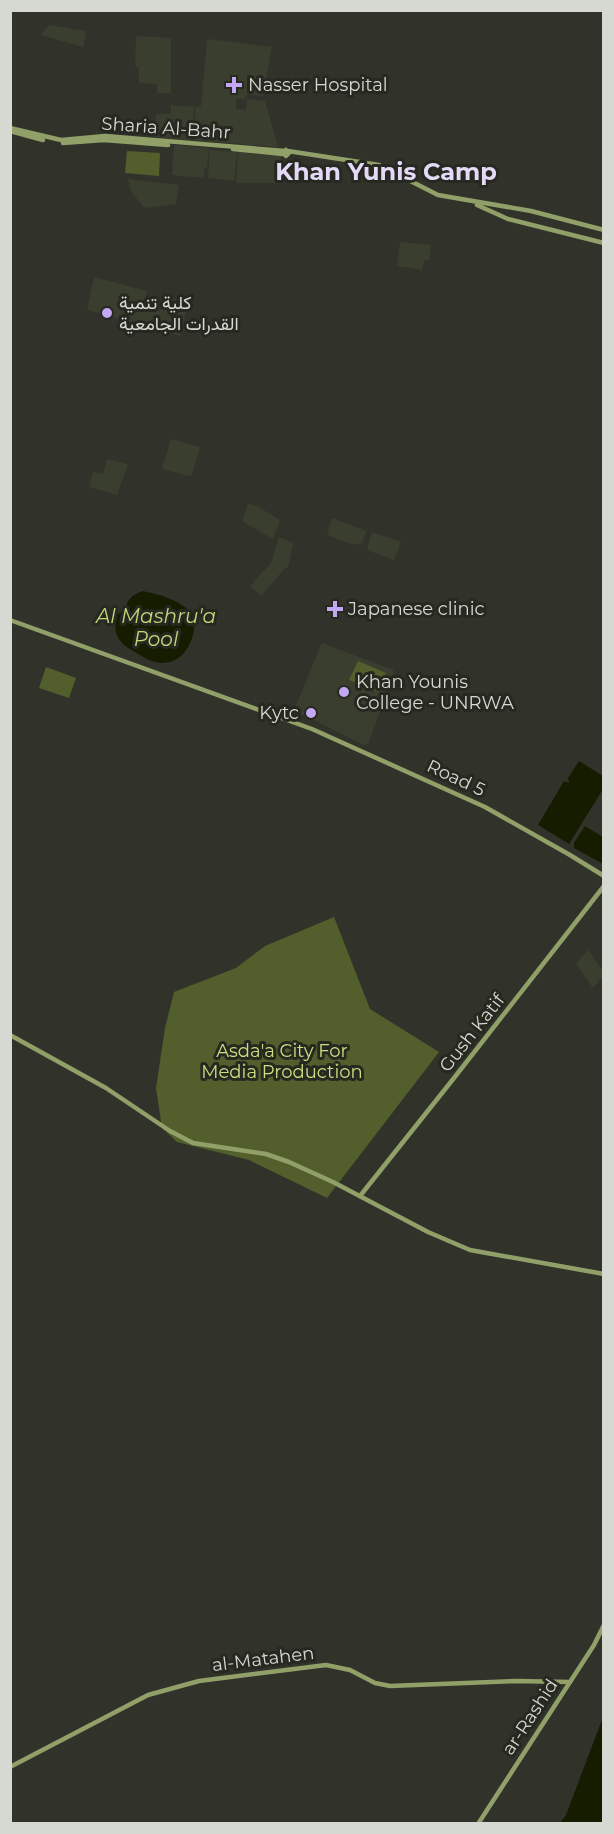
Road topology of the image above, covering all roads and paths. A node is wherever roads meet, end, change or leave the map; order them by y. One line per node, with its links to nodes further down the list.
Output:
1 (10, 130): 2 (main road, Sharia Al-Bahr)
2 (471, 202): 3 (main road, Sharia Al-Bahr); 4 (main road, Sharia Al-Bahr)
3 (603, 230)
4 (603, 243)
5 (10, 620): 6 (main road, Road 5)
6 (603, 878)
7 (603, 886): 9 (main road, Gush Katif)
8 (10, 1035): 9 (main road)
9 (360, 1196): 10 (main road)
10 (603, 1274)
11 (603, 1625): 12 (main road, ar-Rashid)
12 (570, 1682): 13 (main road, al-Matahen); 14 (main road, ar-Rashid)
13 (10, 1767)
14 (478, 1824)

